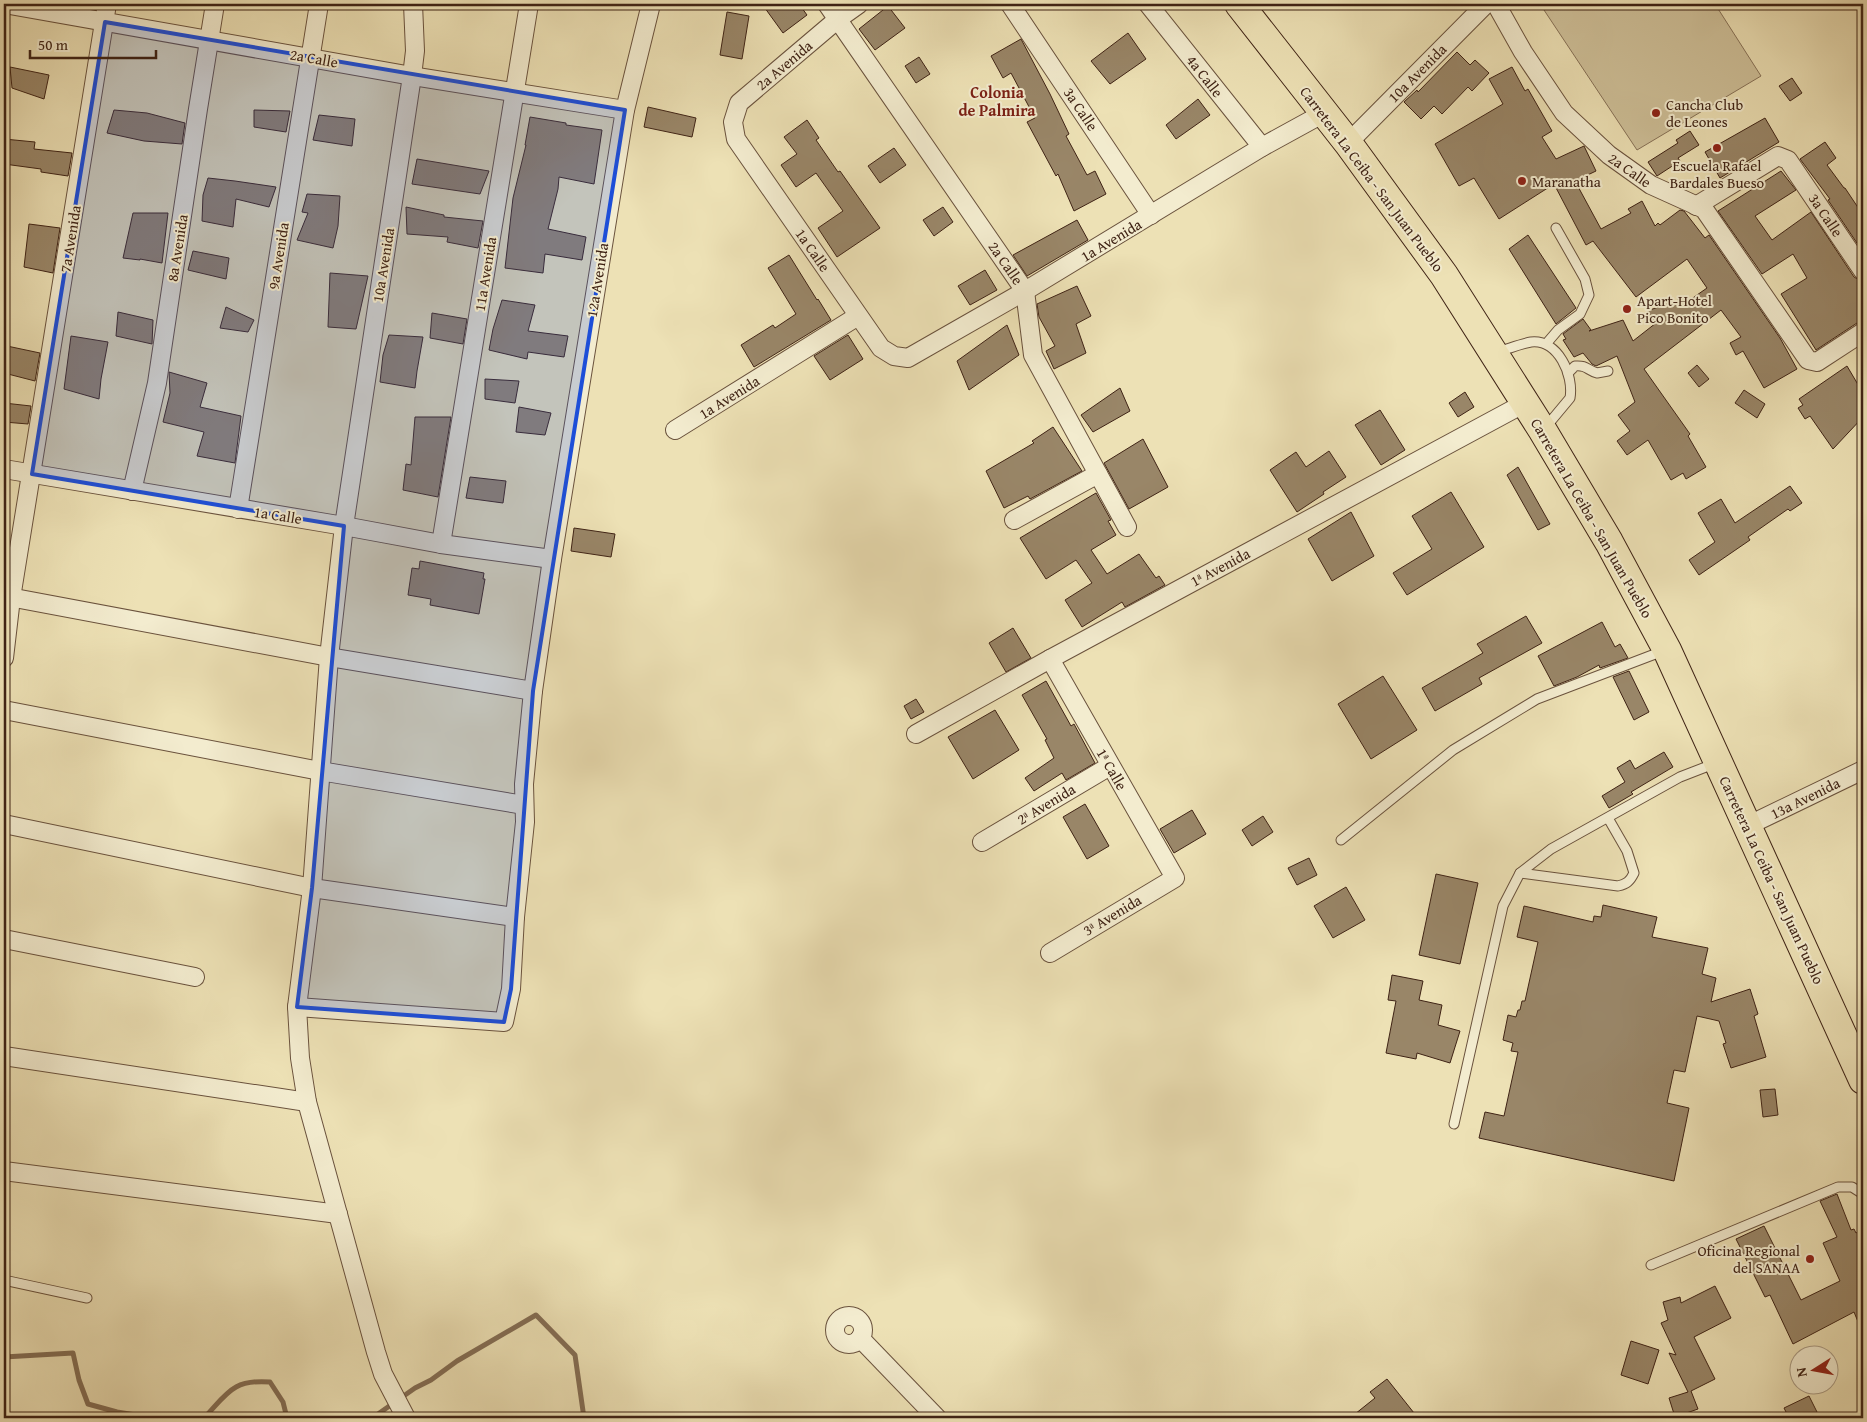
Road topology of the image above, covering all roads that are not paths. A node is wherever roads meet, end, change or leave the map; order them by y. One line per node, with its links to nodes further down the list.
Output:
1 (108, 4): 16 (street, 7a Avenida)
2 (215, 4): 17 (street, 8a Avenida)
3 (319, 4): 18 (street, 9a Avenida)
4 (413, 4): 19 (street, 10a Avenida)
5 (529, 4): 20 (street, 11a Avenida)
6 (650, 4): 21 (street, 12a Avenida)
7 (827, 4): 15 (street, 2a Calle)
8 (859, 4): 15 (street, 2a Avenida)
9 (1010, 4): 27 (street, 3a Calle)
10 (1148, 4): 25 (street, 4a Calle)
11 (1239, 4): 22 (main road, Carretera La Ceiba - San Juan Pueblo)
12 (1486, 4): 24 (street, 10a Avenida)
13 (1496, 4): 26 (street, 2a Calle)
14 (5, 8): 16 (street, 2a Calle)
15 (838, 19): 23 (street, 2a Avenida); 30 (street, 2a Calle)
16 (105, 22): 17 (street, 2a Calle); 42 (street, 7a Avenida)
17 (209, 41): 18 (street, 2a Calle); 44 (street, 8a Avenida)
18 (310, 57): 19 (street, 2a Calle); 45 (street, 9a Avenida)
19 (412, 76): 20 (street, 2a Calle); 47 (street, 10a Avenida)
20 (515, 92): 21 (street, 2a Calle); 49 (street, 11a Avenida)
21 (625, 110): 50 (street, 12a Avenida)
22 (1324, 113): 24 (main road, Carretera La Ceiba - San Juan Pueblo); 25 (street, 1a Avenida)
23 (736, 139): 31 (street, 1a Calle)
24 (1348, 143): 34 (main road, Carretera La Ceiba - San Juan Pueblo)
25 (1262, 147): 27 (street, 1a Avenida)
26 (1696, 206): 29 (street, 3a Calle); 32 (street, 2a Calle)
27 (1152, 215): 30 (street, 1a Avenida)
28 (1556, 228): 33 (lane)
29 (1863, 271)
30 (1025, 291): 35 (street, 1a Avenida); 43 (street, 2a Calle)
31 (858, 316): 35 (street, 1a Calle); 39 (street, 1a Avenida)
32 (1863, 332)
33 (1546, 344): 34 (lane); 37 (lane)
34 (1493, 354): 38 (main road, Carretera La Ceiba - San Juan Pueblo)
35 (894, 356)
36 (1608, 371): 37 (lane)
37 (1568, 373): 40 (lane)
38 (1525, 403): 40 (main road, Carretera La Ceiba - San Juan Pueblo); 55 (street, 1ª Avenida)
39 (675, 430)
40 (1543, 430): 52 (main road, Carretera La Ceiba - San Juan Pueblo)
41 (4, 469): 42 (street, 1a Calle)
42 (32, 474): 44 (street, 1a Calle); 51 (street, 7a Avenida)
43 (1098, 474): 46 (street); 48 (street, 2a Calle)
44 (132, 491): 45 (street, 1a Calle)
45 (238, 509): 47 (street, 1a Calle)
46 (1014, 520)
47 (344, 526): 49 (street, 1a Calle); 53 (street, 10a Avenida)
48 (1128, 527)
49 (441, 544): 50 (street, 1a Calle)
50 (552, 558): 56 (street, 12a Avenida)
51 (8, 597): 53 (street); 54 (street, 7a Avenida)
52 (1667, 650): 59 (main road, Carretera La Ceiba - San Juan Pueblo); 67 (lane)
53 (329, 657): 56 (street); 61 (street, 10a Avenida)
54 (4, 658)
55 (1050, 659): 58 (street, 1ª Avenida); 60 (street, 1ª Calle)
56 (533, 691): 63 (street, 12a Avenida)
57 (4, 710): 61 (street)
58 (916, 734)
59 (1718, 762): 64 (lane); 66 (main road, Carretera La Ceiba - San Juan Pueblo)
60 (1110, 766): 68 (street, 2ª Avenida); 70 (street, 1ª Calle)
61 (320, 770): 63 (street); 71 (street, 10a Avenida)
62 (1863, 770): 66 (street, 13a Avenida)
63 (524, 804): 72 (street, 12a Avenida)
64 (1608, 818): 69 (lane); 69 (lane)
65 (4, 824): 71 (street)
66 (1747, 826): 78 (main road, Carretera La Ceiba - San Juan Pueblo)
67 (1341, 840)
68 (982, 842)
69 (1520, 873): 80 (lane)
70 (1175, 878): 74 (street, 3ª Avenida)
71 (312, 888): 72 (street); 76 (street, 10a Avenida)
72 (515, 917): 76 (street, 12a Avenida)
73 (4, 939): 75 (street)
74 (1050, 953)
75 (195, 977)
76 (297, 1007): 79 (street, 10a Avenida)
77 (4, 1056): 79 (street)
78 (1863, 1080)
79 (307, 1102): 83 (street, 10a Avenida)
80 (1454, 1124)
81 (4, 1171): 83 (street)
82 (1863, 1194): 84 (lane)
83 (338, 1214): 88 (street, 10a Avenida)
84 (1651, 1265)
85 (4, 1280): 86 (lane)
86 (87, 1298)
87 (860, 1338): 89 (street)
88 (406, 1418)
89 (937, 1418)

